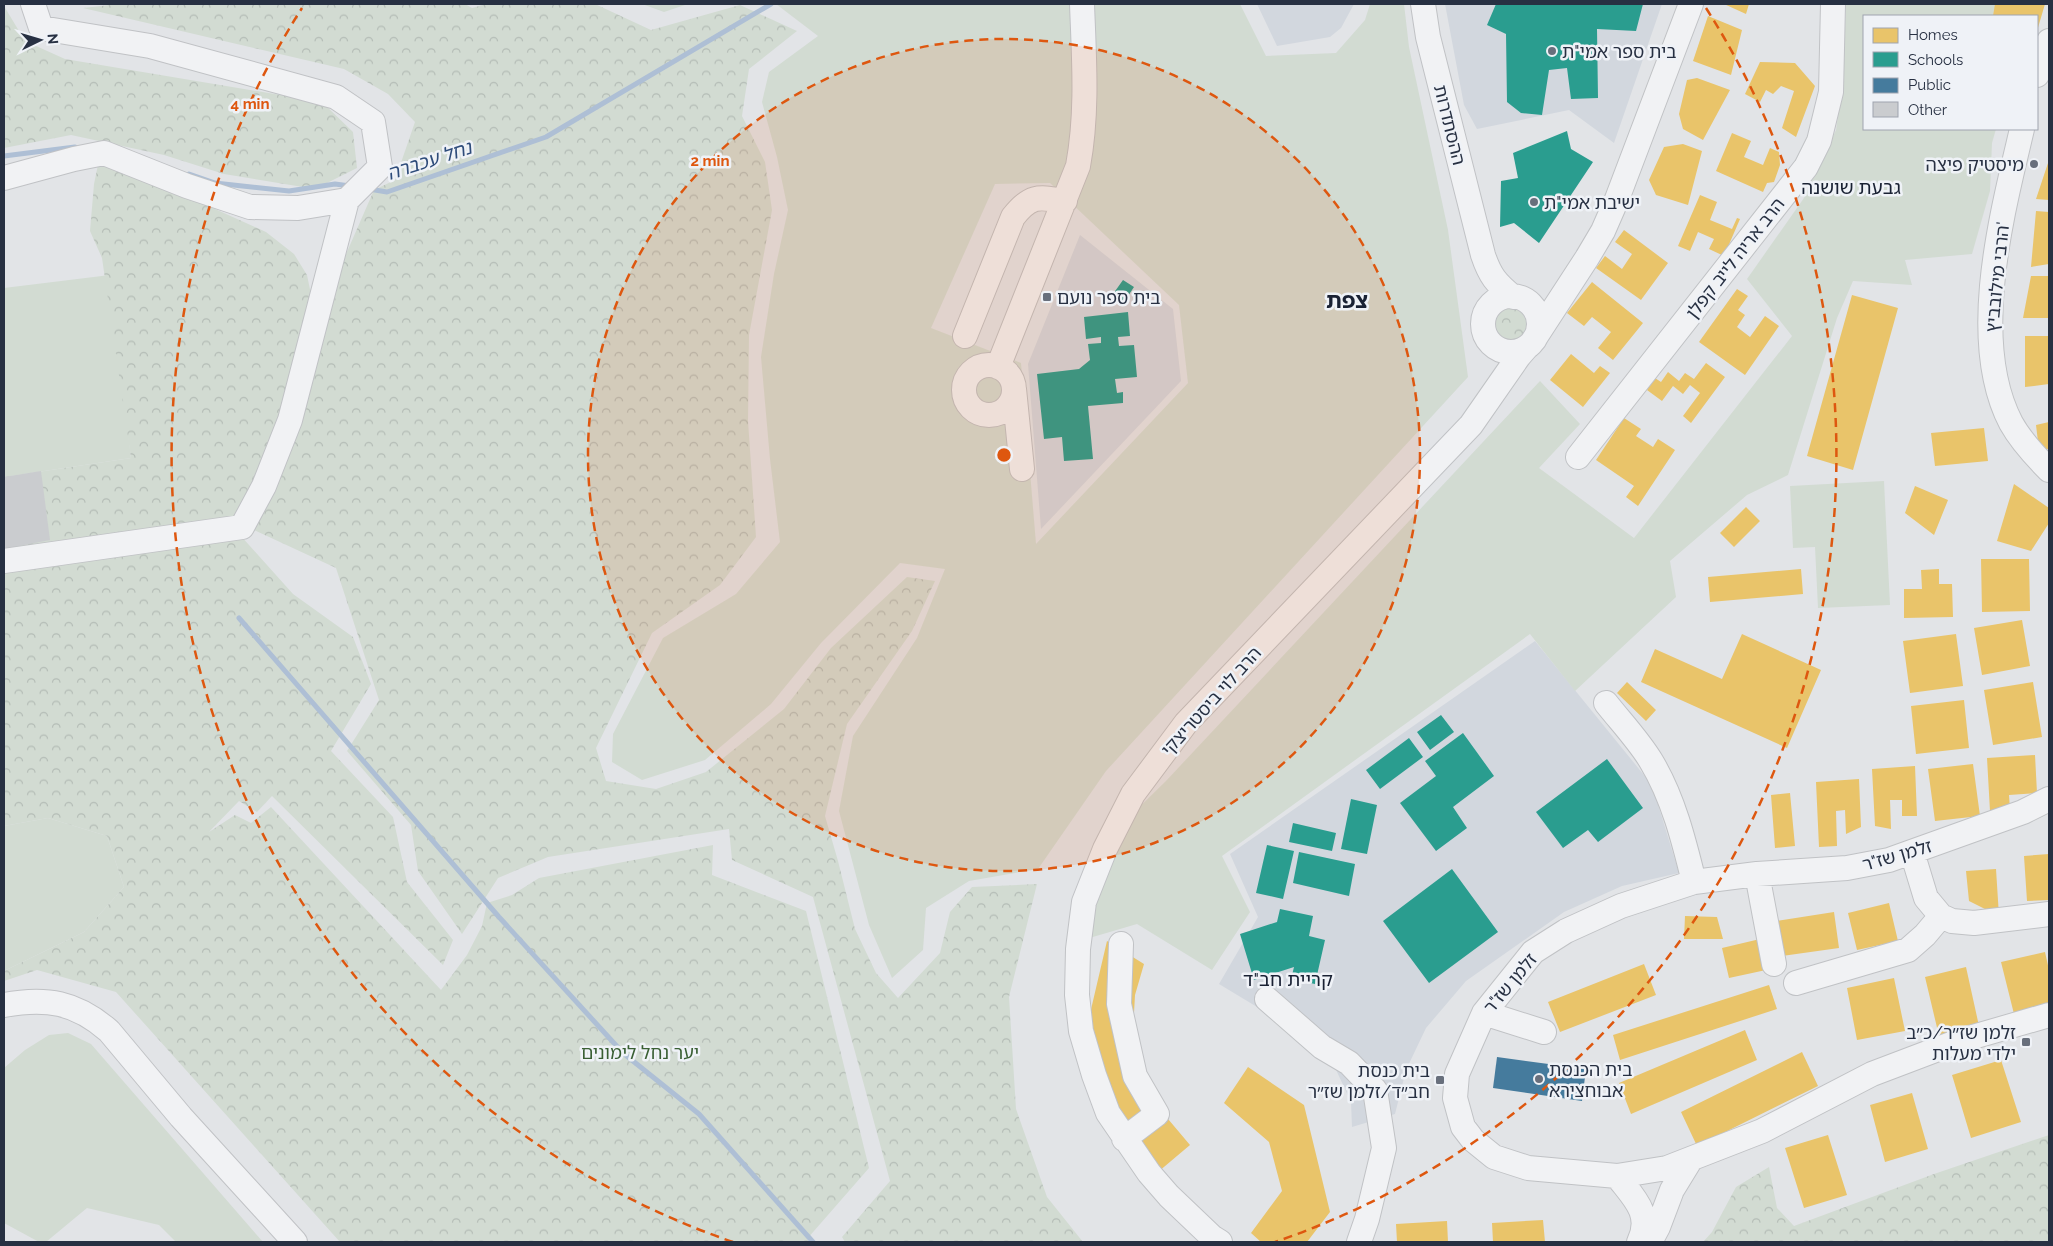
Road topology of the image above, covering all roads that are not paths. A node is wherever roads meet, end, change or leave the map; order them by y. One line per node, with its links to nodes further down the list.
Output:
1 (33, 4): 10 (street)
2 (1082, 4): 11 (street)
3 (1423, 4): 12 (street, ההסתדרות)
4 (1690, 4): 13 (street)
5 (1833, 4): 21 (street, הרב אריה לייב קפלן)
6 (2049, 41): 7 (street)
7 (2038, 72)
8 (2022, 130): 22 (street, הרבי מילובביץ')
9 (4, 178): 10 (street)
10 (353, 194): 24 (street)
11 (1065, 201): 16 (street); 18 (street)
12 (1480, 245): 14 (street, ההסתדרות); 15 (street, ההסתדרות)
13 (1574, 276): 14 (street); 17 (street, הרב לוי ביסטריצקי)
14 (1521, 300): 15 (street); 17 (street)
15 (1485, 324): 17 (street); 20 (street, הרב לוי ביסטריצקי)
16 (966, 336)
17 (1530, 344): 20 (street, הרב לוי ביסטריצקי)
18 (998, 367): 19 (street); 19 (street)
19 (1013, 386): 23 (street)
20 (1477, 417): 40 (street, הרב לוי ביסטריצקי)
21 (1578, 458)
22 (2045, 464)
23 (1022, 469)
24 (4, 561)
25 (1606, 703): 29 (street)
26 (2049, 799): 27 (street, זלמן שז"ר)
27 (1912, 852): 28 (street, זלמן שז"ר); 31 (street)
28 (1757, 874): 29 (street, זלמן שז"ר); 33 (street)
29 (1694, 882): 37 (street, זלמן שז"ר)
30 (2049, 914): 31 (street)
31 (1941, 916): 34 (street)
32 (1121, 944): 40 (street)
33 (1774, 964)
34 (1796, 983)
35 (1267, 999): 45 (street)
36 (4, 1005): 43 (street)
37 (1484, 1013): 39 (street); 42 (street, זלמן שז"ר)
38 (2049, 1015): 41 (street, זלמן שז"ר)
39 (1544, 1032)
40 (1124, 1139): 44 (street, הרב לוי ביסטריצקי)
41 (1691, 1159): 42 (street, זלמן שז"ר); 47 (street)
42 (1617, 1176): 46 (street)
43 (295, 1242)
44 (1220, 1242)
45 (1359, 1242)
46 (1639, 1242)
47 (1650, 1242)

